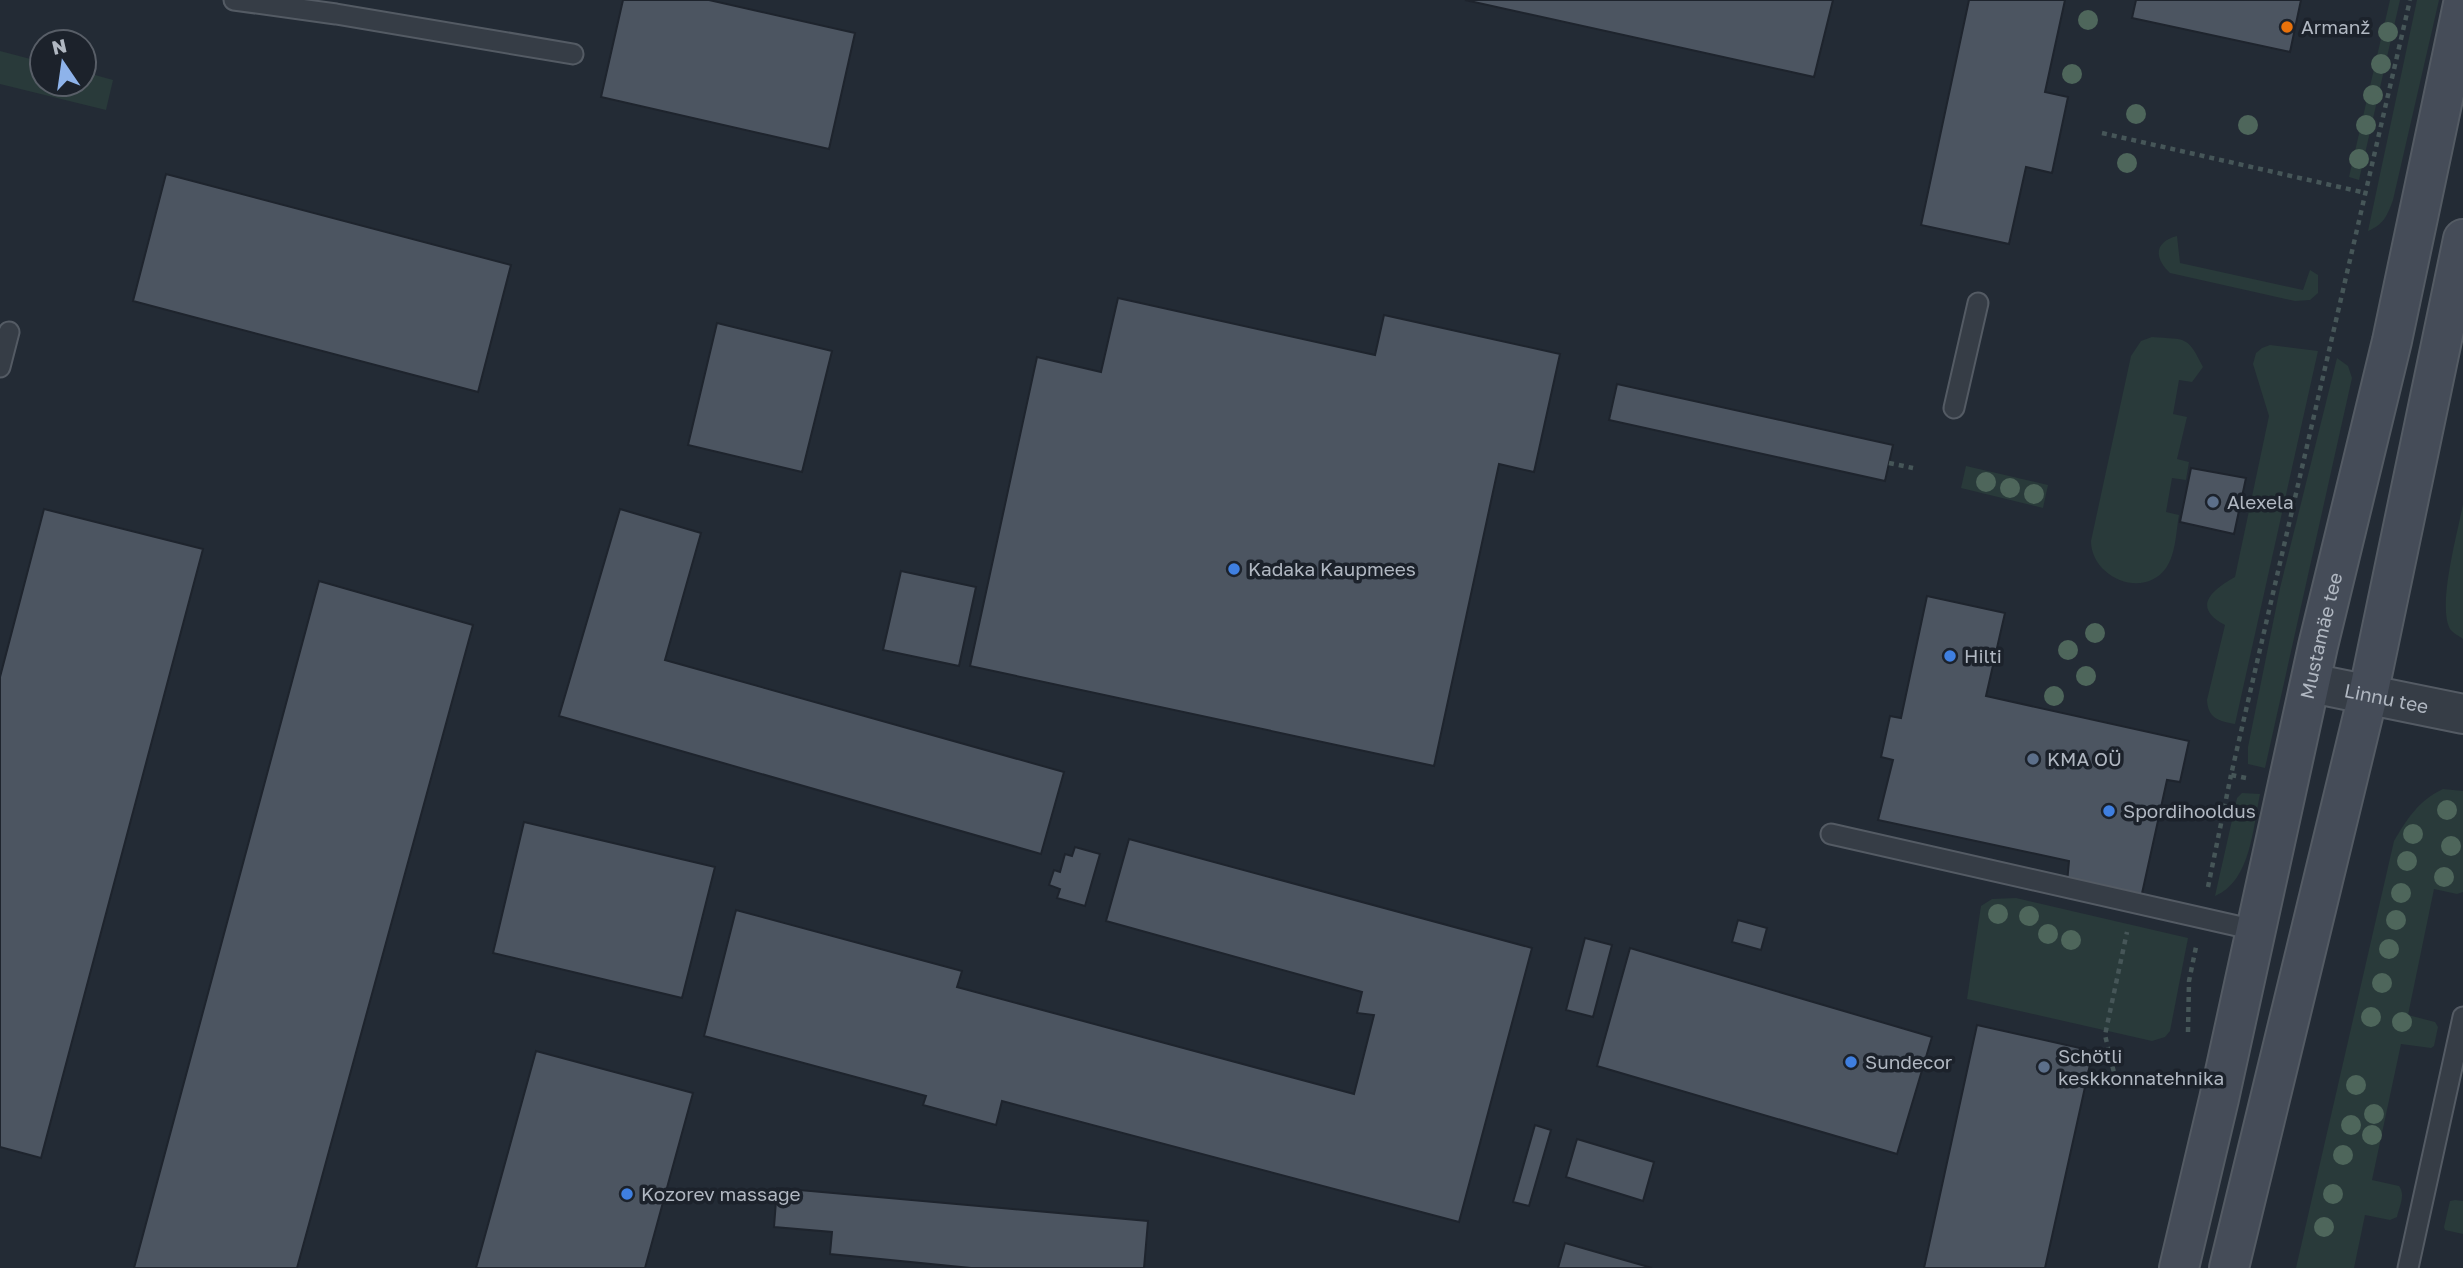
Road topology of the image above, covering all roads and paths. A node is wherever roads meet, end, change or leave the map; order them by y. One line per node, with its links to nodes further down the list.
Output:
1 (234, 0): 4 (lane)
2 (2410, 0): 7 (path)
3 (2463, 5): 15 (main road, Mustamäe tee)
4 (337, 7): 5 (lane)
5 (573, 54)
6 (2102, 133): 7 (path)
7 (2366, 193): 18 (path)
8 (2463, 239): 16 (main road)
9 (1978, 303): 12 (lane)
10 (9, 332): 11 (lane)
11 (0, 368)
12 (1954, 408)
13 (1889, 463): 14 (path)
14 (1913, 468)
15 (2311, 683): 16 (street, Linnu tee); 21 (main road, Mustamäe tee)
16 (2368, 695): 17 (street, Linnu tee); 25 (main road)
17 (2463, 715)
18 (2252, 780)
19 (1831, 834): 20 (lane)
20 (2134, 902): 21 (lane); 23 (path)
21 (2255, 930): 24 (main road, Mustamäe tee)
22 (2463, 1017): 26 (lane)
23 (2116, 1081)
24 (2179, 1268)
25 (2229, 1268)
26 (2408, 1268)

